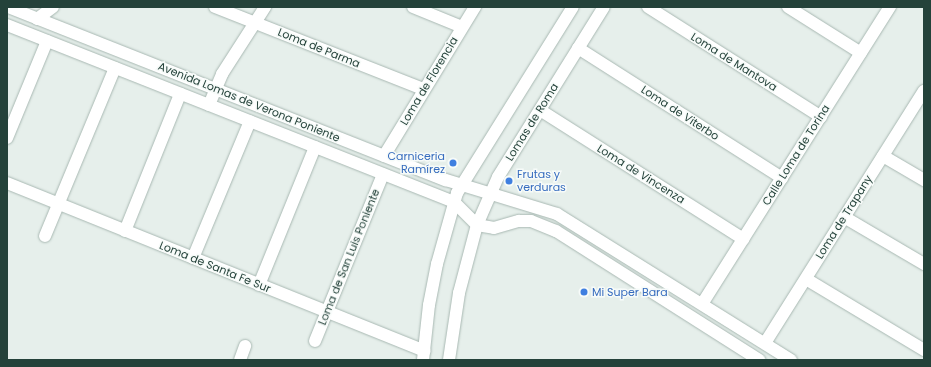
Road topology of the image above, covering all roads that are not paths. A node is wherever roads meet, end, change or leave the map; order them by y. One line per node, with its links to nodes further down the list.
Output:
1 (8, 7): 12 (street, Avenida Lomas de Verona Poniente)
2 (53, 7): 12 (street)
3 (215, 7): 13 (street, Loma de Parma)
4 (265, 7): 13 (street)
5 (413, 7): 15 (street)
6 (475, 7): 15 (street, Loma de Florencia)
7 (572, 7): 36 (street)
8 (604, 7): 17 (street, Lomas de Roma)
9 (648, 7): 26 (street, Loma de Mantova)
10 (788, 7): 18 (street)
11 (890, 7): 18 (street, Calle Loma de Torina)
12 (37, 19): 20 (street, Avenida Lomas de Verona Poniente)
13 (255, 23): 20 (street); 21 (street, Loma de Parma)
14 (7, 25): 16 (street, Avenida Lomas de Verona Poniente)
15 (462, 26): 21 (street, Loma de Florencia)
16 (47, 41): 19 (street, Avenida Lomas de Verona Poniente); 28 (street)
17 (578, 48): 25 (street, Lomas de Roma); 33 (street, Loma de Viterbo)
18 (861, 54): 26 (street, Calle Loma de Torina)
19 (114, 68): 23 (street, Avenida Lomas de Verona Poniente); 39 (street)
20 (216, 89): 24 (street); 30 (street, Avenida Lomas de Verona Poniente)
21 (423, 89): 30 (street, Loma de Florencia)
22 (924, 92): 31 (street, Loma de Trapany)
23 (180, 94): 24 (street, Avenida Lomas de Verona Poniente); 42 (street)
24 (208, 105): 27 (street, Avenida Lomas de Verona Poniente)
25 (540, 110): 37 (street, Lomas de Roma); 44 (street, Loma de Vincenza)
26 (821, 116): 33 (street, Calle Loma de Torina)
27 (250, 121): 29 (street, Avenida Lomas de Verona Poniente); 45 (street)
28 (7, 138)
29 (315, 147): 32 (street, Avenida Lomas de Verona Poniente); 48 (street)
30 (384, 156): 36 (street, Avenida Lomas de Verona Poniente)
31 (883, 156): 34 (street); 40 (street, Loma de Trapany)
32 (383, 174): 38 (street, Avenida Lomas de Verona Poniente); 50 (street, Loma de San Luis Poniente)
33 (782, 178): 44 (street, Calle Loma de Torina)
34 (924, 180)
35 (7, 183): 39 (street, Loma de Santa Fe Sur)
36 (462, 185): 37 (street, Avenida Lomas de Verona Poniente); 38 (street)
37 (491, 194): 41 (street, Lomas de Roma); 49 (street, Avenida Lomas de Verona Poniente)
38 (454, 202): 41 (street, Avenida Lomas de Verona Poniente); 55 (street)
39 (58, 204): 42 (street, Loma de Santa Fe Sur); 43 (street)
40 (844, 217): 46 (street); 47 (street, Loma de Trapany)
41 (477, 224): 57 (street, Lomas de Roma); 58 (street)
42 (125, 231): 45 (street, Loma de Santa Fe Sur)
43 (45, 236)
44 (743, 239): 49 (street, Calle Loma de Torina)
45 (193, 258): 48 (street, Loma de Santa Fe Sur)
46 (924, 264)
47 (806, 278): 52 (street, Loma de Trapany); 54 (street)
48 (260, 285): 50 (street, Loma de Santa Fe Sur)
49 (702, 304): 52 (street, Avenida Lomas de Verona Poniente)
50 (327, 312): 51 (street, Loma de San Luis Poniente); 55 (street, Loma de Santa Fe Sur)
51 (315, 341)
52 (765, 343): 59 (street, Avenida Lomas de Verona Poniente)
53 (244, 346): 56 (street)
54 (924, 350)
55 (424, 355)
56 (240, 360)
57 (449, 360)
58 (759, 360)
59 (791, 360)

